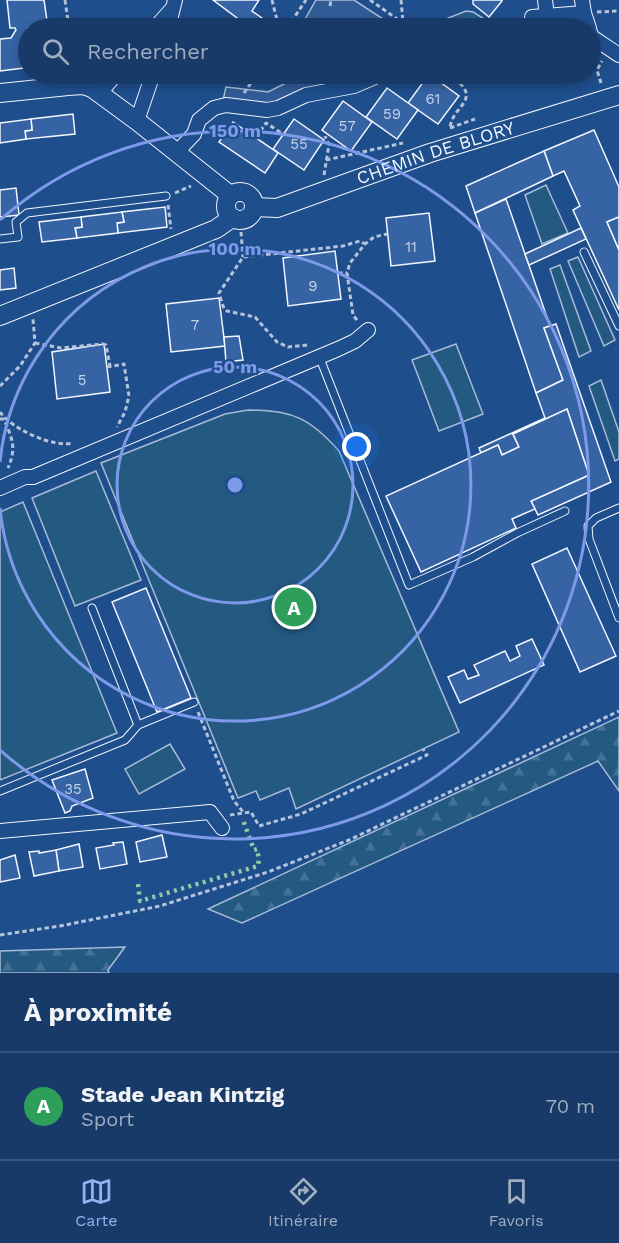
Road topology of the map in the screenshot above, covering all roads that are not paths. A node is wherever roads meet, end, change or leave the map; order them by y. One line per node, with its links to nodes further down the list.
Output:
1 (545, 0): 3 (street)
2 (173, 5): 4 (street)
3 (583, 6)
4 (163, 18)
5 (601, 43): 6 (street)
6 (614, 51)
7 (108, 84): 11 (street)
8 (150, 84): 13 (street)
9 (359, 84): 14 (street)
10 (0, 93): 11 (street)
11 (100, 93): 13 (street)
12 (612, 97): 17 (street, CHEMIN DE BLORY)
13 (137, 121): 14 (street)
14 (176, 153): 15 (street)
15 (230, 195): 17 (street); 18 (street)
16 (166, 196): 19 (lane)
17 (255, 207): 18 (street)
18 (232, 218): 21 (street)
19 (0, 239)
20 (584, 252): 22 (lane)
21 (0, 316)
22 (619, 326)
23 (368, 330): 24 (street)
24 (319, 356): 25 (street); 27 (lane)
25 (1, 487)
26 (619, 508): 29 (lane)
27 (565, 511)
28 (92, 608): 31 (lane)
29 (619, 618)
30 (194, 702): 31 (lane)
31 (138, 725): 32 (lane)
32 (0, 791)
33 (222, 828): 34 (street)
34 (0, 831)

